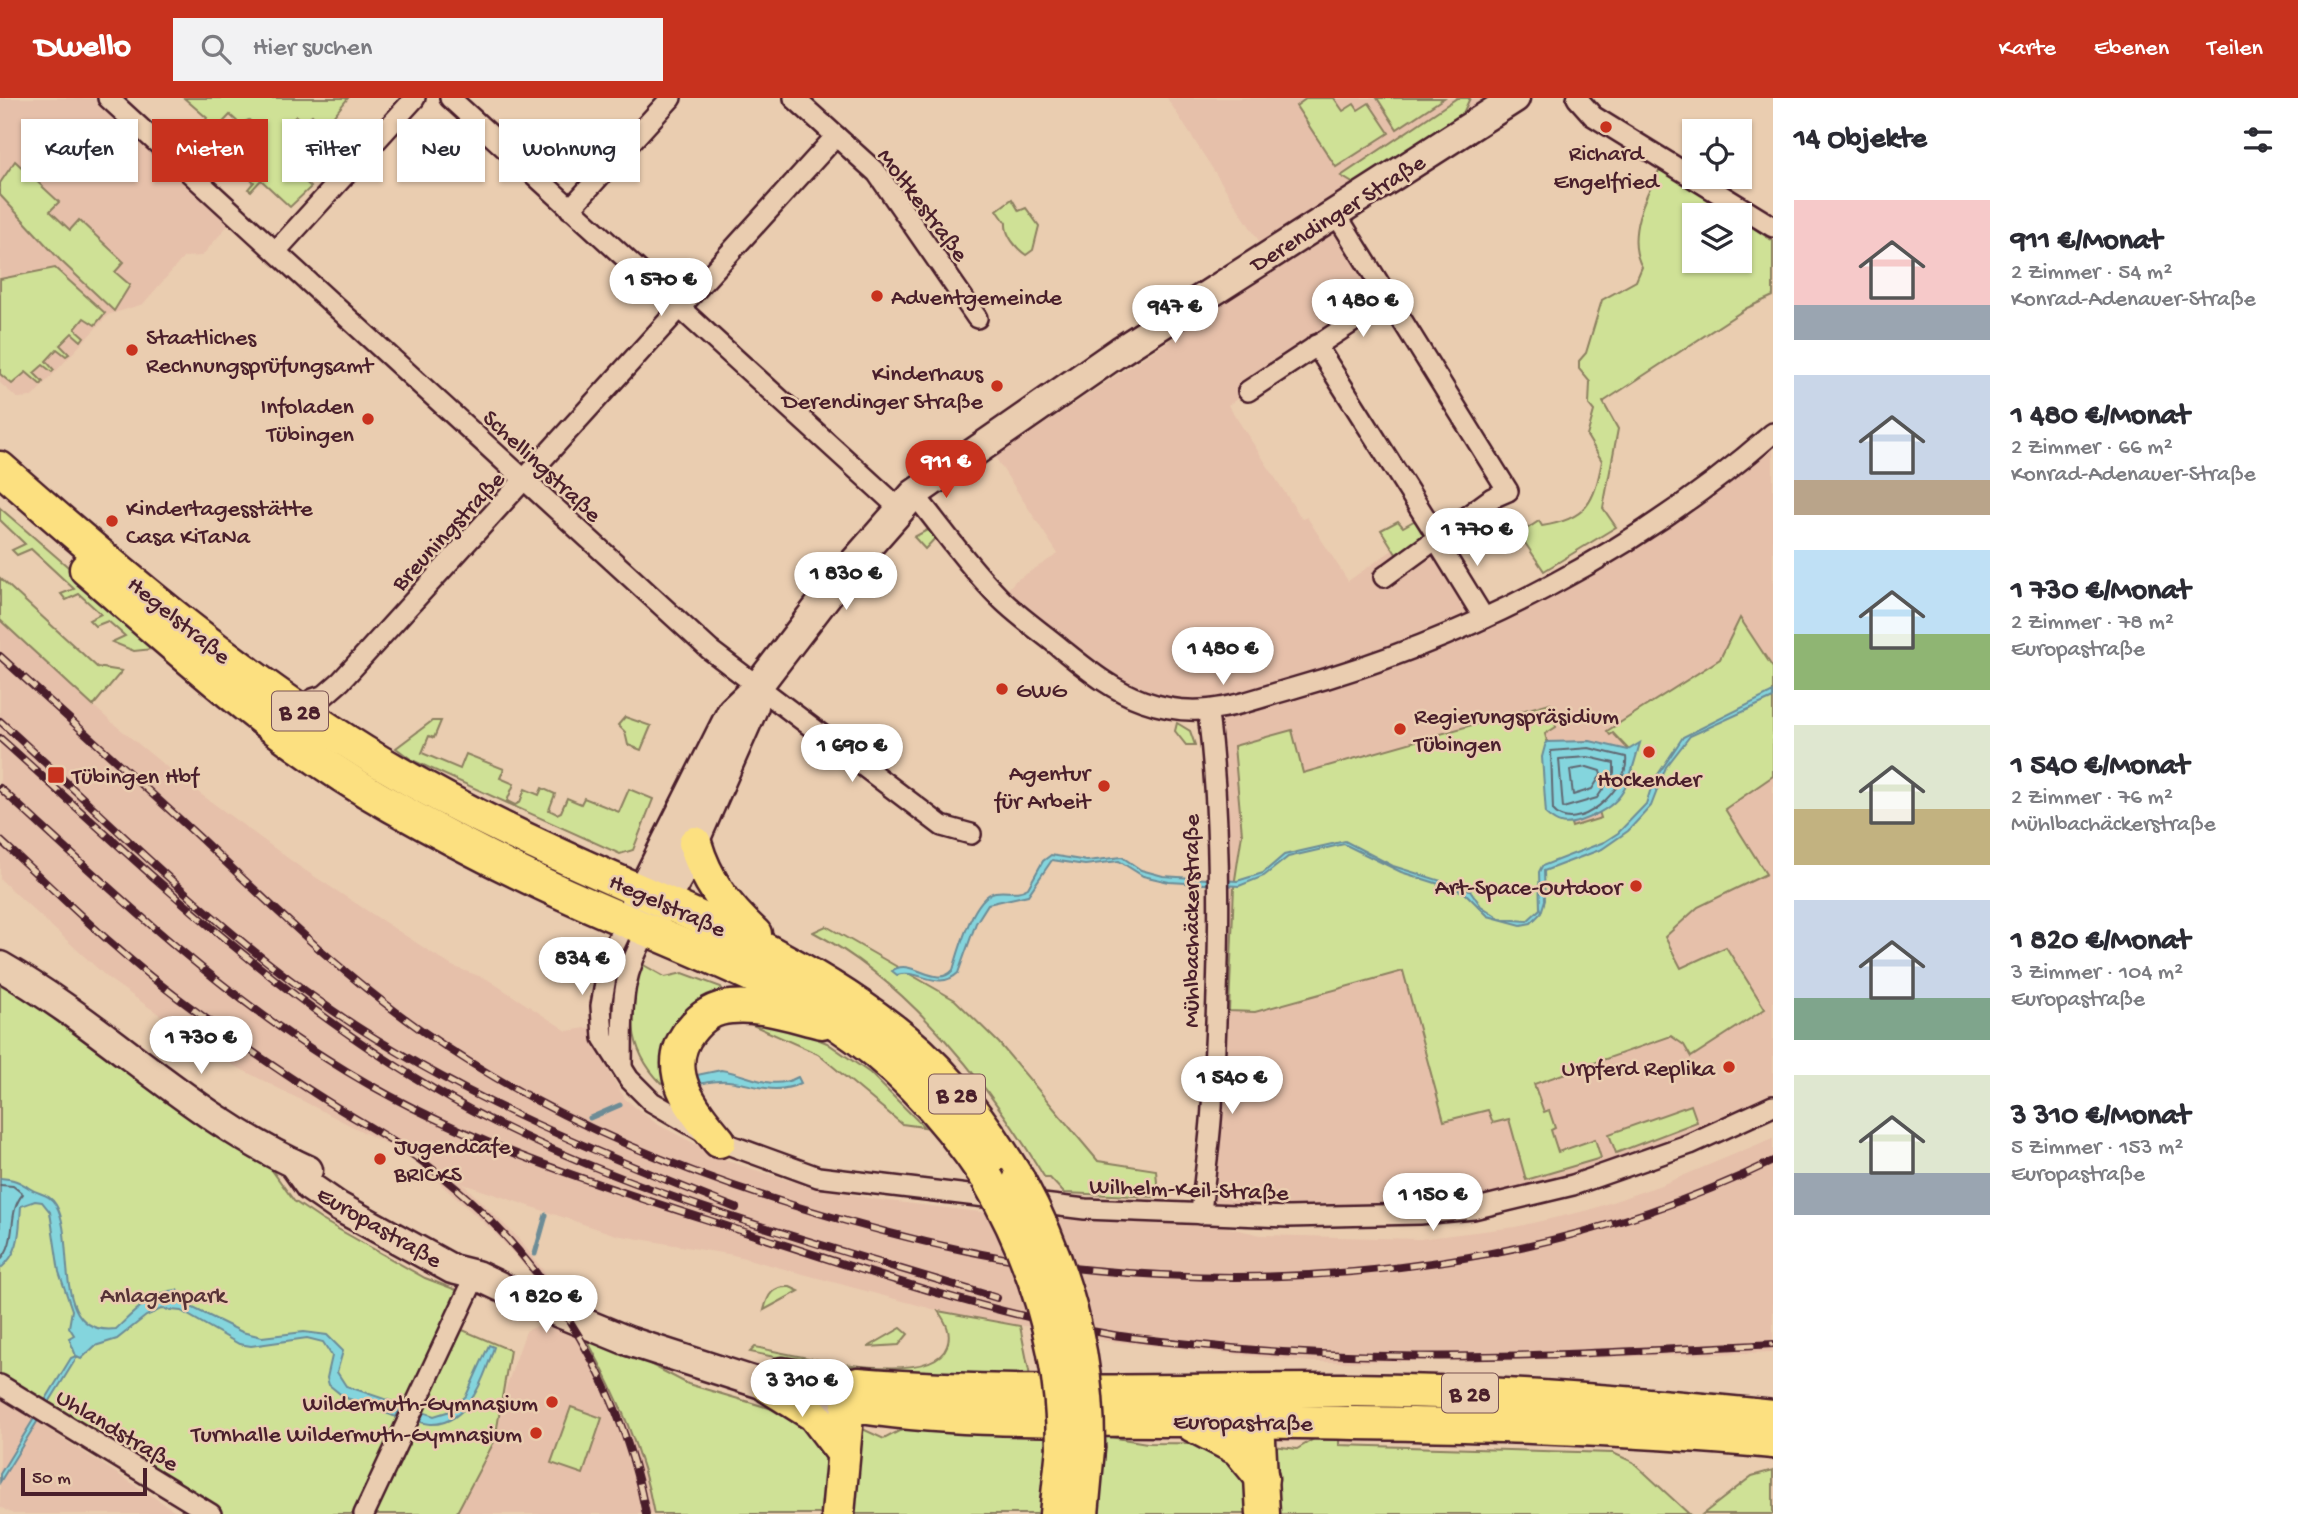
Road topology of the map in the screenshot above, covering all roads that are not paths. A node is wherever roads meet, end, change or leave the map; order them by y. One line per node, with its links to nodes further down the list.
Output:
1 (108, 98): 12 (street, Schellingstraße)
2 (415, 98): 12 (street)
3 (450, 98): 9 (street)
4 (671, 98): 9 (street)
5 (794, 98): 8 (street, Moltkestraße)
6 (1515, 98): 10 (street, Derendinger Straße)
7 (1577, 98): 11 (street)
8 (836, 136): 14 (street, Breuningstraße); 15 (street, Moltkestraße)
9 (570, 209): 14 (street)
10 (1336, 214): 13 (street); 22 (street, Derendinger Straße)
11 (1773, 227)
12 (276, 251): 20 (street, Schellingstraße)
13 (1389, 298): 16 (street); 23 (street)
14 (681, 309): 20 (street, Breuningstraße); 22 (street)
15 (977, 318)
16 (1316, 345): 17 (street); 23 (street)
17 (1248, 391)
18 (1773, 433): 25 (street)
19 (0, 468): 31 (main road, Hegelstraße / B 28)
20 (524, 483): 26 (street, Schellingstraße); 27 (street, Breuningstraße)
21 (0, 493): 32 (main road, Hegelstraße / B 28)
22 (907, 501): 26 (street, Derendinger Straße); 28 (street)
23 (1437, 540): 24 (street); 25 (street)
24 (1384, 577)
25 (1484, 618): 28 (street)
26 (757, 687): 29 (street, Schellingstraße); 30 (street, Derendinger Straße); 31 (street, Derendinger Straße)
27 (313, 699)
28 (1208, 712): 38 (street, Mühlbachäckerstraße)
29 (971, 834)
30 (695, 843): 31 (street, Derendinger Straße); 33 (main road, B 28)
31 (654, 897): 32 (street, Derendinger Straße); 33 (main road, Hegelstraße / B 28)
32 (637, 926): 35 (main road, Hegelstraße / B 28); 37 (street, Wilhelm-Keil-Straße)
33 (776, 955): 49 (main road, Hegelstraße / B 28, bridge)
34 (0, 966): 39 (street, Europastraße)
35 (847, 1028): 37 (main road); 49 (main road, Hegelstraße / B 28, bridge)
36 (1773, 1106): 38 (street, Wilhelm-Keil-Straße)
37 (719, 1141): 38 (street, Wilhelm-Keil-Straße)
38 (1201, 1214)
39 (476, 1275): 40 (street, Europastraße); 54 (street)
40 (718, 1368): 42 (street, Europastraße); 44 (street, Europastraße)
41 (0, 1385): 53 (street, Uhlandstraße)
42 (768, 1386): 44 (street, Europastraße); 50 (main road)
43 (1271, 1390): 44 (main road, Europastraße / B 28); 45 (main road, Europastraße / B 28); 47 (main road)
44 (858, 1399): 46 (main road, Europastraße / B 28); 50 (main road); 56 (main road)
45 (1773, 1417)
46 (1177, 1420): 47 (main road, Europastraße / B 28); 51 (main road)
47 (1268, 1422): 48 (main road, Europastraße / B 28); 51 (main road); 58 (main road)
48 (1773, 1443)
49 (1075, 1449): 52 (main road, Hegelstraße / B 28)
50 (843, 1453): 55 (main road)
51 (1262, 1478): 57 (main road)
52 (1077, 1511)
53 (211, 1514)
54 (365, 1514)
55 (838, 1514)
56 (858, 1514)
57 (1263, 1514)
58 (1283, 1514)

